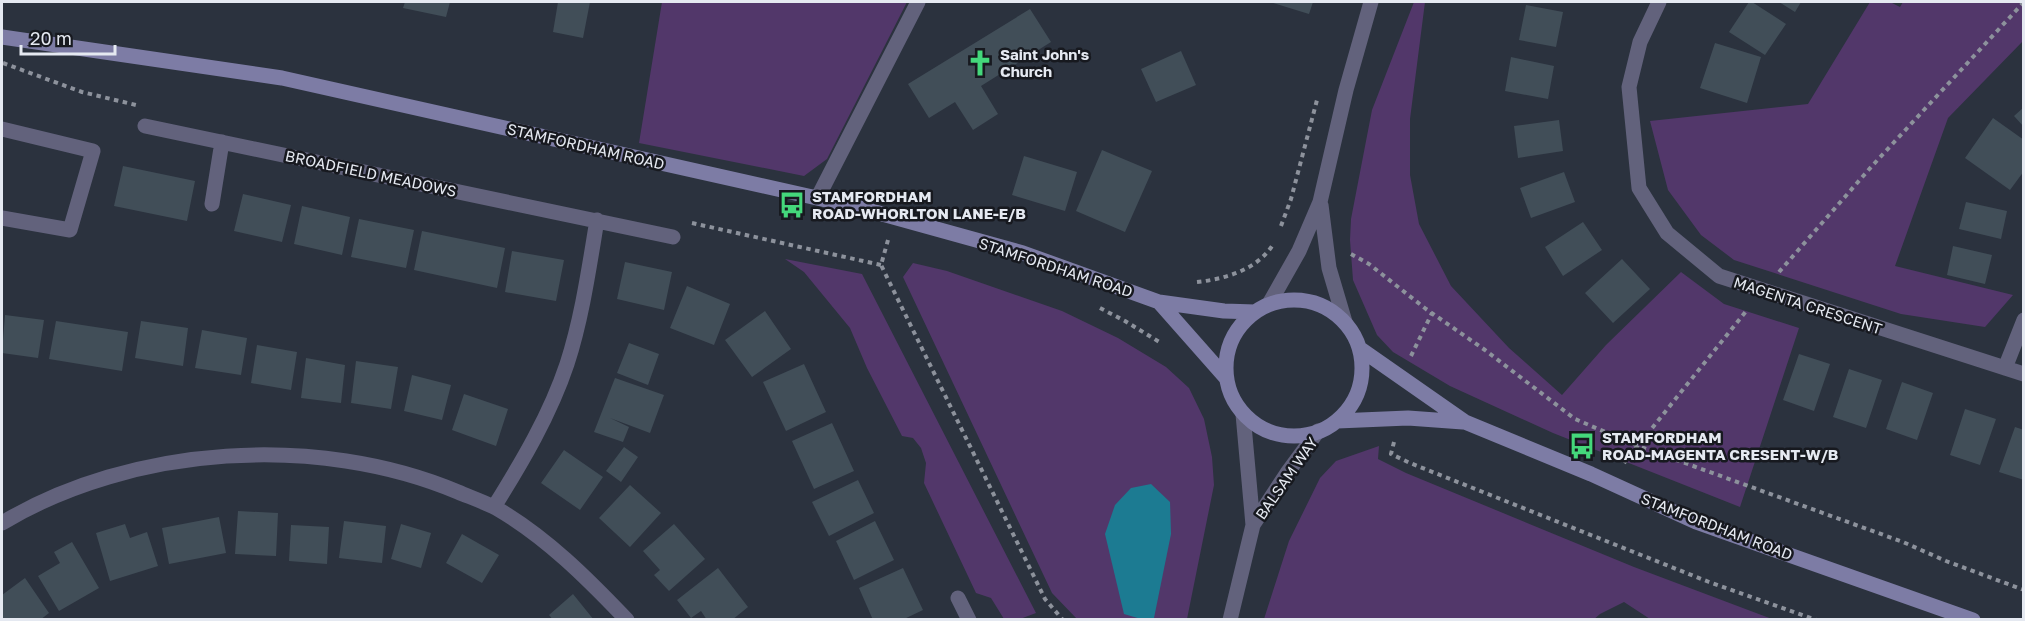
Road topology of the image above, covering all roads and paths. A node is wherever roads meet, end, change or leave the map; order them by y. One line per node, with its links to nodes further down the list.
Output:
1 (918, 2): 10 (street)
2 (1371, 2): 11 (street)
3 (1659, 2): 21 (street, MAGENTA CRESCENT)
4 (2024, 2): 21 (path)
5 (2, 37): 10 (main road, STAMFORDHAM ROAD)
6 (1318, 94): 16 (path)
7 (145, 126): 9 (street, BROADFIELD MEADOWS)
8 (2, 129): 14 (street)
9 (222, 142): 12 (street); 15 (street, BROADFIELD MEADOWS)
10 (818, 197): 13 (main road, STAMFORDHAM ROAD)
11 (1320, 202): 23 (street); 27 (street)
12 (212, 204)
13 (895, 216): 22 (main road, STAMFORDHAM ROAD); 44 (path)
14 (2, 218)
15 (597, 220): 17 (street, BROADFIELD MEADOWS); 39 (street)
16 (1280, 229)
17 (673, 237)
18 (1277, 238): 20 (path)
19 (1345, 251): 25 (path)
20 (1190, 282)
21 (1763, 290): 29 (street, MAGENTA CRESCENT); 37 (path)
22 (1159, 302): 24 (main road, STAMFORDHAM ROAD); 32 (main road, STAMFORDHAM ROAD)
23 (1269, 304): 24 (main road); 27 (main road)
24 (1255, 312): 32 (main road)
25 (1431, 314): 31 (path); 37 (path)
26 (2024, 320): 29 (street)
27 (1345, 322): 28 (main road)
28 (1359, 348): 31 (main road, STAMFORDHAM ROAD); 34 (main road)
29 (2005, 368): 30 (street, MAGENTA CRESCENT)
30 (2024, 374)
31 (1400, 378): 35 (main road, STAMFORDHAM ROAD)
32 (1227, 379): 33 (main road)
33 (1244, 414): 36 (main road); 41 (street, BALSAM WAY)
34 (1337, 420): 35 (main road, STAMFORDHAM ROAD); 36 (main road)
35 (1466, 422): 38 (main road, STAMFORDHAM ROAD)
36 (1318, 431): 41 (street, BALSAM WAY)
37 (1638, 446): 38 (path); 42 (path)
38 (1608, 482): 48 (main road, STAMFORDHAM ROAD)
39 (494, 507): 40 (street); 45 (street)
40 (2, 523)
41 (1253, 525): 47 (street, BALSAM WAY)
42 (2024, 590)
43 (958, 598): 46 (street)
44 (1060, 619)
45 (627, 620)
46 (969, 620)
47 (1230, 620)
48 (1973, 620)

